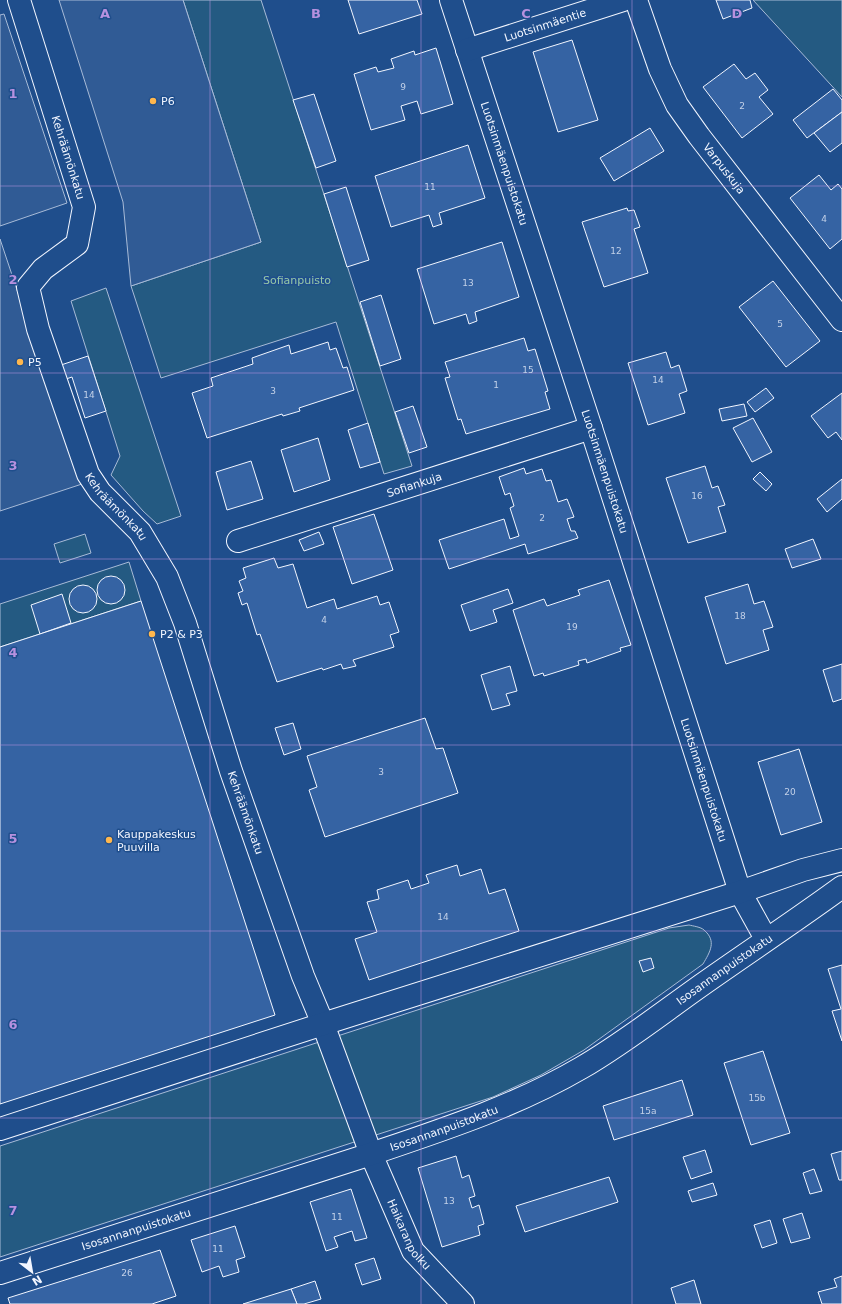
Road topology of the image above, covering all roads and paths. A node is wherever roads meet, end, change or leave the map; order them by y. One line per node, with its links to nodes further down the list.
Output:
1 (18, 0): 13 (street, Kehräämönkatu)
2 (451, 0): 5 (street, Luotsinmäenpuistokatu)
3 (623, 0): 5 (street, Luotsinmäentie)
4 (636, 0): 6 (street, Varpuskuja)
5 (467, 50): 7 (street, Luotsinmäenpuistokatu)
6 (842, 320)
7 (591, 428): 8 (street, Sofiankuja); 11 (street, Luotsinmäenpuistokatu)
8 (238, 541)
9 (842, 860): 11 (street)
10 (842, 887): 12 (street, Isosannanpuistokatu)
11 (740, 892): 12 (street, Luotsinmäenpuistokatu); 13 (street)
12 (766, 939): 15 (street, Isosannanpuistokatu)
13 (323, 1024): 14 (street); 15 (street, Haikaranpolku)
14 (0, 1129)
15 (371, 1154): 16 (street, Isosannanpuistokatu); 17 (street, Haikaranpolku)
16 (0, 1273)
17 (463, 1304)

